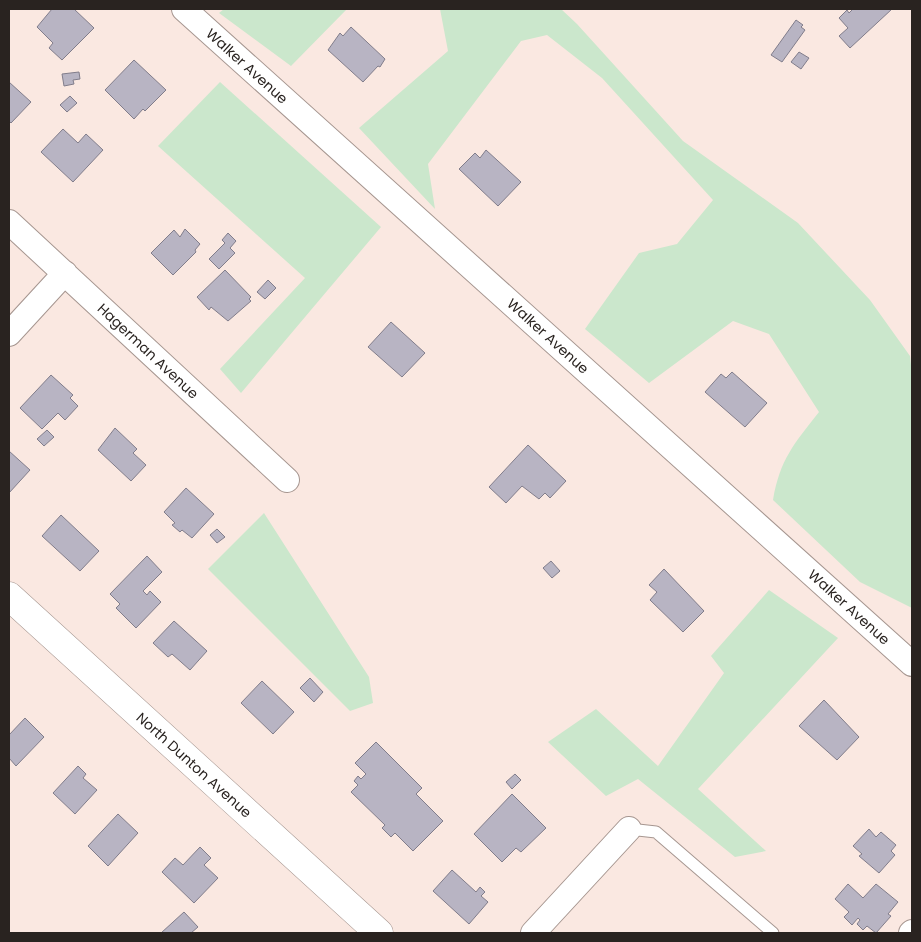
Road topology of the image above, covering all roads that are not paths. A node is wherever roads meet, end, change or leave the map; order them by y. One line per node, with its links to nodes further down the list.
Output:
1 (184, 9): 7 (street, Walker Avenue)
2 (9, 222): 3 (street, Hagerman Avenue)
3 (65, 273): 4 (street); 5 (street, Hagerman Avenue)
4 (9, 334)
5 (286, 480)
6 (9, 596): 9 (street, North Dunton Avenue)
7 (912, 664)
8 (629, 829): 10 (street); 11 (lane)
9 (379, 933)
10 (533, 933)
11 (773, 933)

